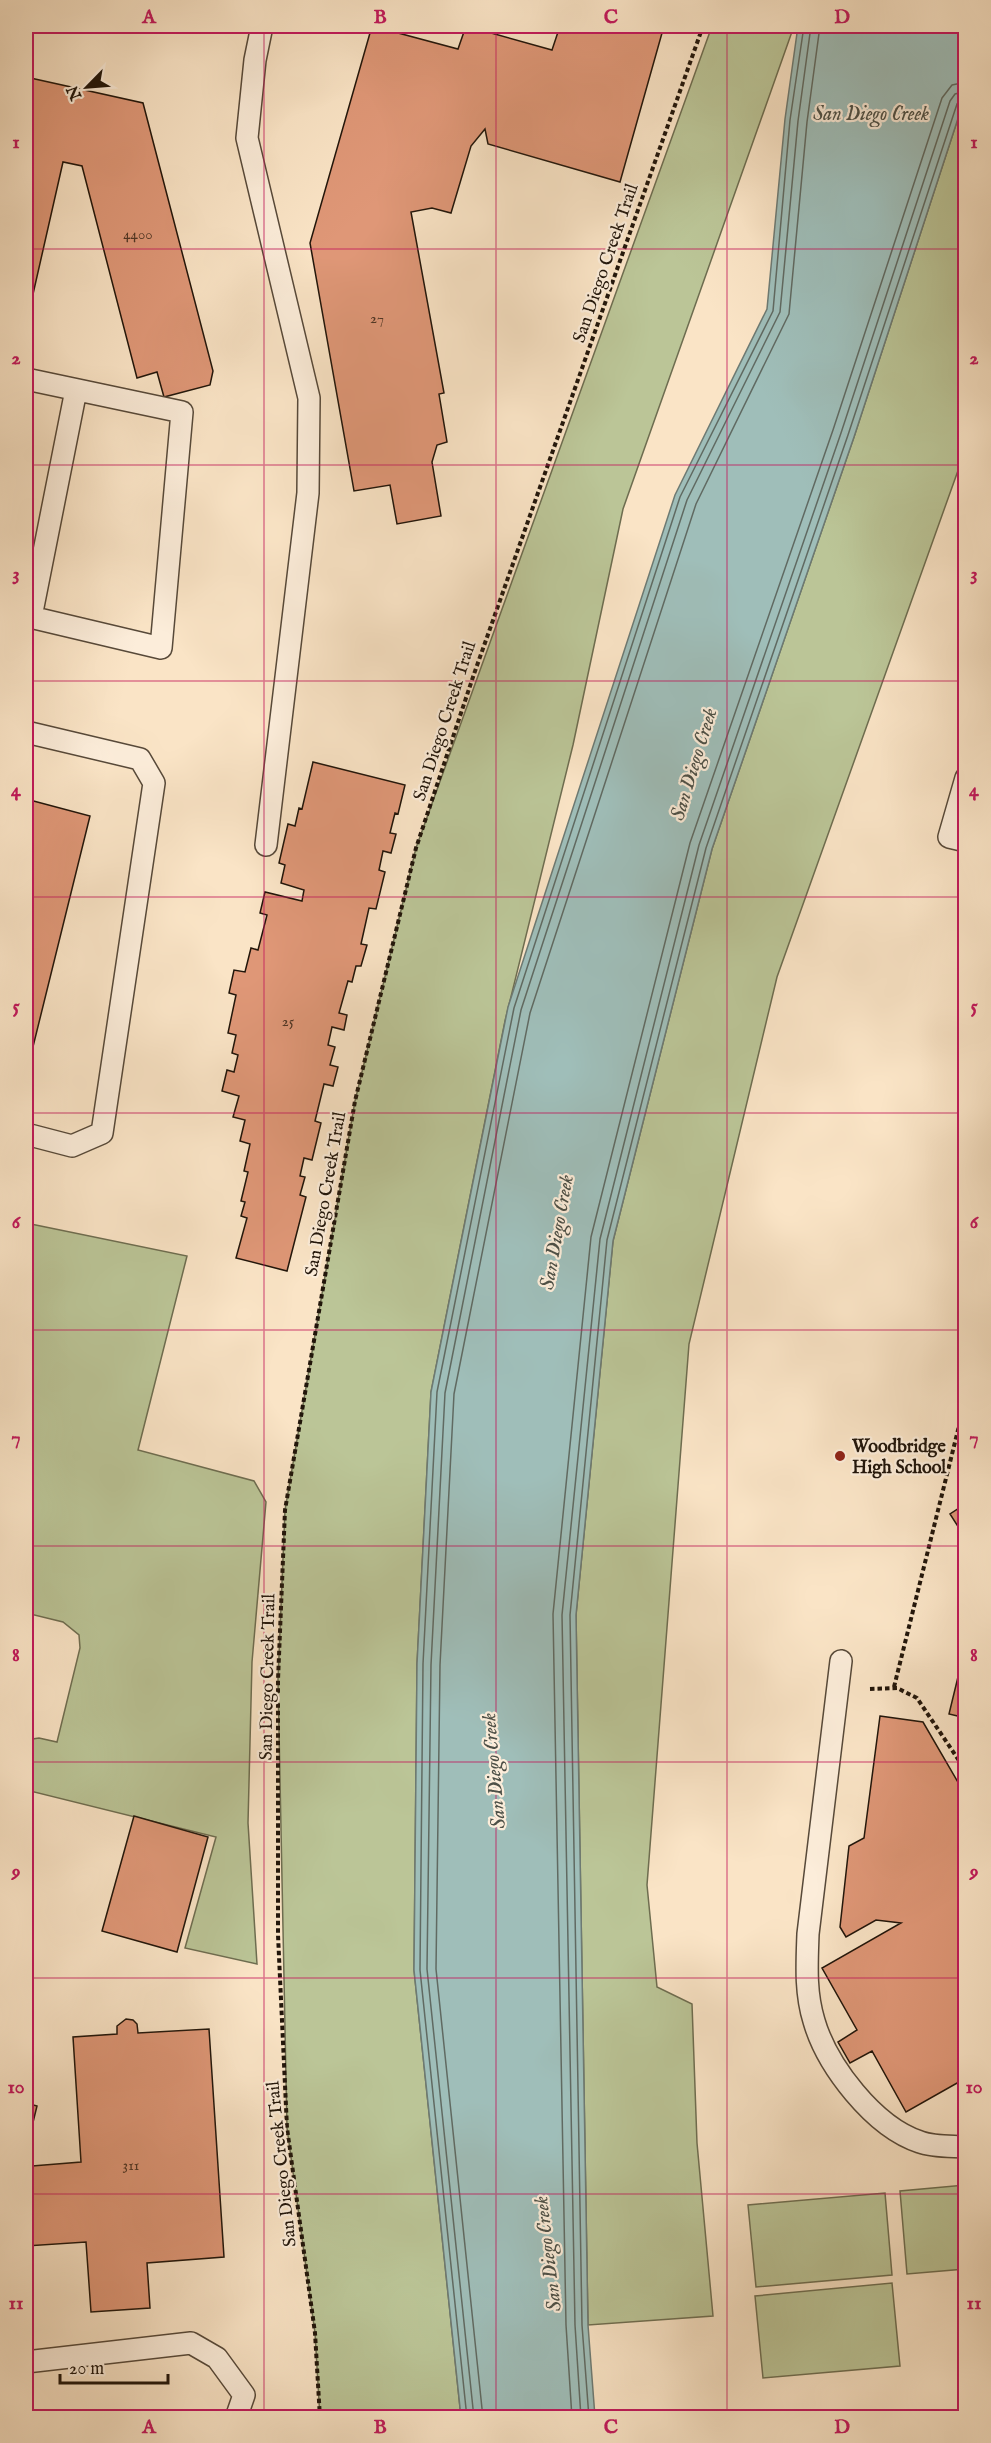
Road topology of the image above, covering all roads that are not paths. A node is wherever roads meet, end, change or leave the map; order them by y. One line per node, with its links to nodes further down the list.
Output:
1 (262, 26): 8 (lane)
2 (26, 379): 3 (lane)
3 (76, 390): 4 (lane); 4 (lane)
4 (28, 617)
5 (26, 732): 9 (lane)
6 (966, 778): 7 (lane)
7 (966, 841)
8 (266, 845)
9 (26, 1134)
10 (841, 1661): 11 (lane)
11 (966, 2147)
12 (26, 2362): 13 (lane)
13 (236, 2418)

